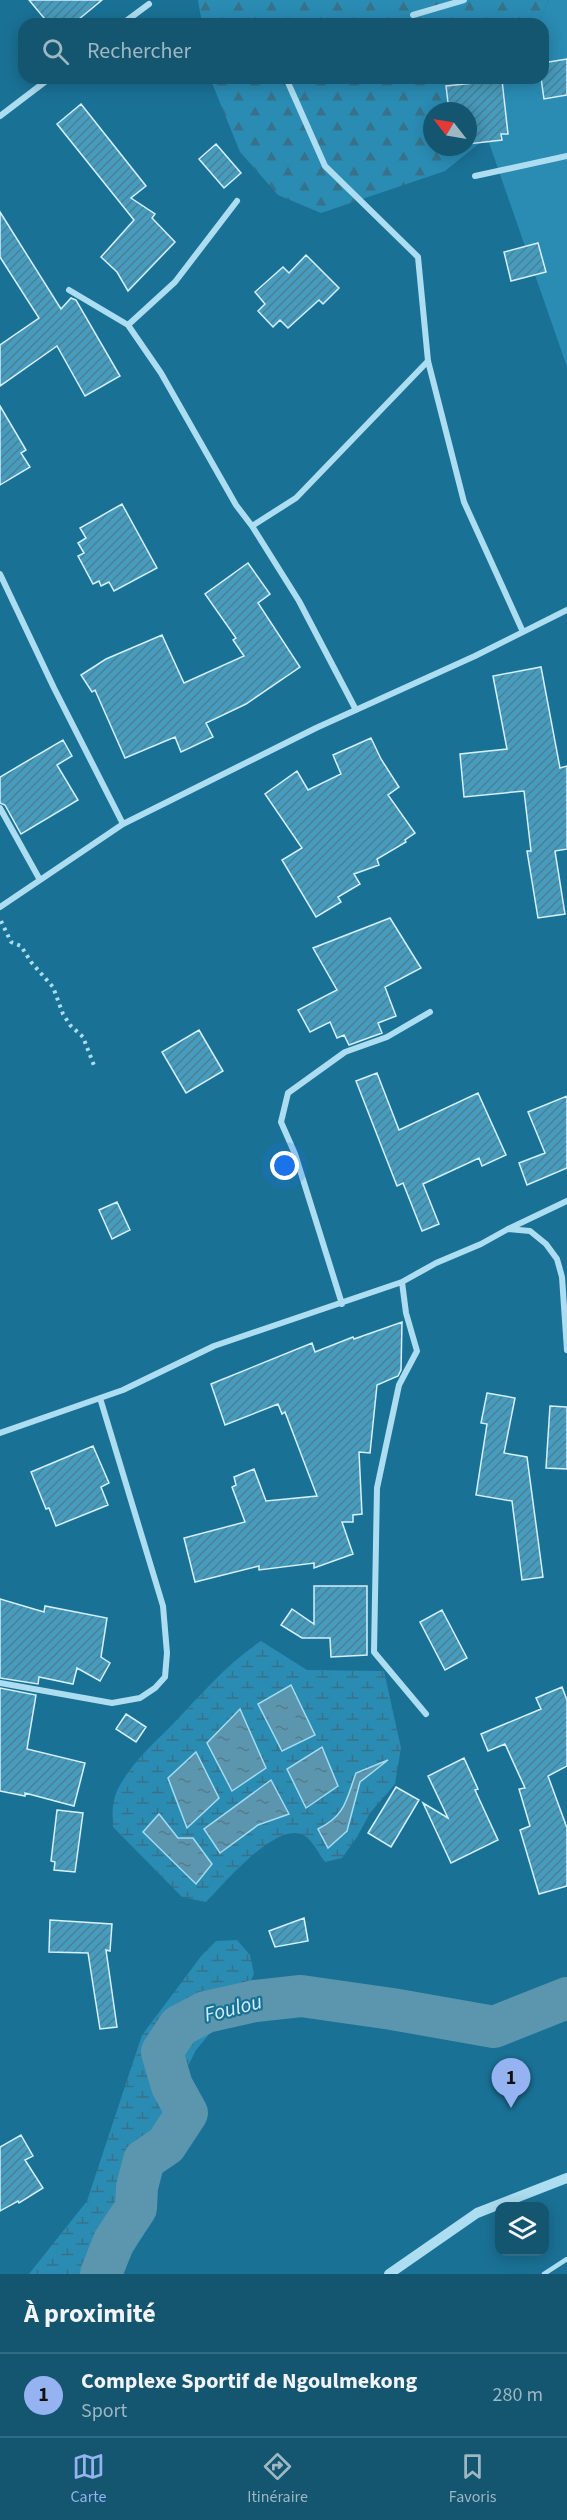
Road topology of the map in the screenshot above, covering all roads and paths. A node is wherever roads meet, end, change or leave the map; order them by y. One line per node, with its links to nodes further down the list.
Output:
1 (464, 0): 3 (street)
2 (148, 4): 4 (street)
3 (413, 15)
4 (130, 18)
5 (42, 84): 7 (street)
6 (289, 84): 13 (street)
7 (0, 116)
8 (567, 156): 9 (street)
9 (475, 176)
10 (237, 201): 12 (street)
11 (69, 290): 12 (street)
12 (128, 325): 14 (street)
13 (428, 361): 14 (street); 17 (street)
14 (252, 526): 18 (street)
15 (0, 574): 20 (street)
16 (567, 610): 17 (street)
17 (523, 632): 18 (street)
18 (356, 710): 20 (street)
19 (0, 808): 21 (street)
20 (123, 824): 21 (street)
21 (40, 880): 22 (street)
22 (0, 907)
23 (0, 922): 25 (path)
24 (430, 1012): 29 (street)
25 (95, 1068)
26 (567, 1201): 27 (street)
27 (508, 1229): 28 (street); 30 (street)
28 (402, 1282): 29 (street); 34 (street)
29 (342, 1304): 31 (street)
30 (567, 1350)
31 (100, 1398): 32 (street); 33 (street)
32 (0, 1434)
33 (0, 1683)
34 (426, 1714)
35 (567, 2178): 37 (street)
36 (567, 2259): 38 (lane)
37 (389, 2274)
38 (544, 2274)

